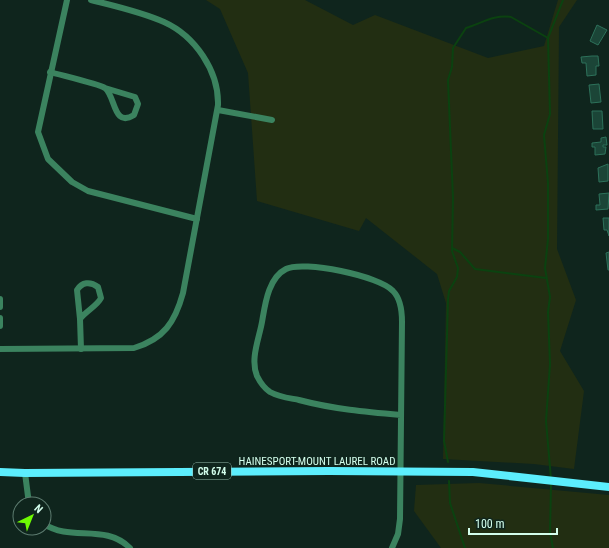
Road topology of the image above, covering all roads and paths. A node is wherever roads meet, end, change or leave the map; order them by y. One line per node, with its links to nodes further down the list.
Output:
1 (66, 0): 3 (street)
2 (91, 0): 5 (street)
3 (50, 72): 4 (street); 7 (street)
4 (105, 88): 4 (street)
5 (218, 110): 6 (street); 7 (street)
6 (272, 120)
7 (197, 219): 13 (street)
8 (0, 298): 9 (street)
9 (0, 307)
10 (0, 318): 12 (street)
11 (80, 319): 11 (street); 13 (street)
12 (0, 326)
13 (81, 348): 14 (street)
14 (0, 349)
15 (401, 415): 15 (street); 17 (street)
16 (0, 472): 18 (main road, HAINESPORT-MOUNT LAUREL ROAD / CR 674)
17 (400, 472): 18 (main road, HAINESPORT-MOUNT LAUREL ROAD / CR 674); 19 (main road, HAINESPORT-MOUNT LAUREL ROAD / CR 674); 23 (street)
18 (25, 473): 20 (street)
19 (609, 487)
20 (28, 496)
21 (52, 529): 22 (street)
22 (130, 548)
23 (392, 548)

